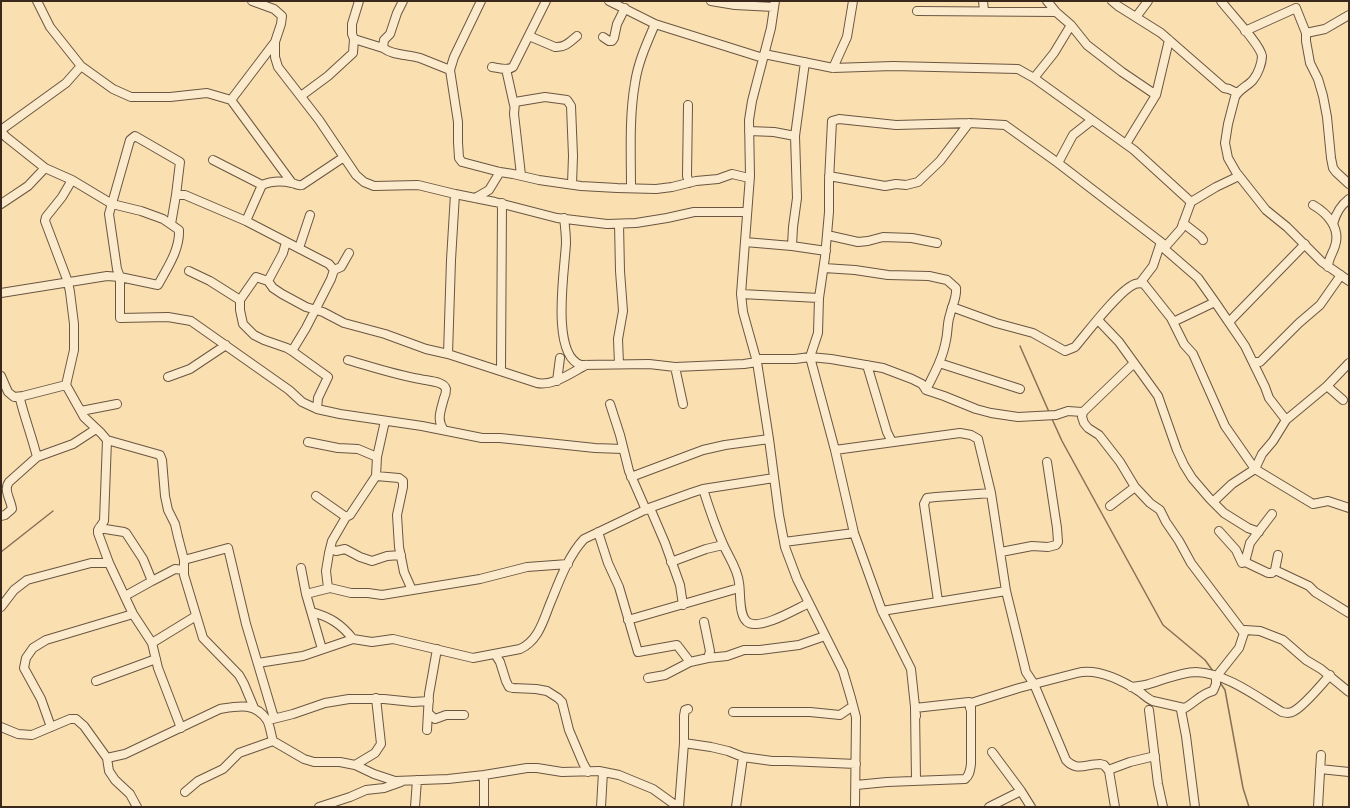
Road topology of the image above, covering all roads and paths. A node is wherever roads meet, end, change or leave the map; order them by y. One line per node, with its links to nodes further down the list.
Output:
1 (37, 1): 35 (street)
2 (252, 1): 31 (street)
3 (360, 1): 29 (street)
4 (403, 1): 32 (street)
5 (481, 1): 39 (street)
6 (546, 1): 26 (street)
7 (611, 1): 16 (street)
8 (711, 1): 15 (street)
9 (853, 1): 37 (street)
10 (983, 1): 18 (street)
11 (1047, 1): 19 (street)
12 (1112, 1): 21 (street)
13 (1148, 1): 21 (street)
14 (1224, 2): 24 (street)
15 (774, 4): 33 (street)
16 (625, 8): 22 (street); 28 (street)
17 (917, 11): 18 (street)
18 (984, 11): 19 (street)
19 (1056, 12): 23 (street)
20 (1349, 15): 25 (street)
21 (1136, 18): 30 (street)
22 (655, 24): 33 (street); 68 (street)
23 (1072, 25): 40 (street); 42 (street)
24 (1245, 31): 25 (street); 41 (street)
25 (1306, 33): 66 (street)
26 (529, 36): 27 (street); 38 (street)
27 (578, 36)
28 (603, 37)
29 (354, 39): 32 (street); 43 (street)
30 (1169, 40): 41 (street); 42 (street)
31 (275, 42): 43 (street); 44 (street)
32 (383, 48): 39 (street)
33 (763, 56): 34 (street); 49 (street)
34 (804, 62): 37 (street); 51 (street)
35 (81, 66): 44 (street); 50 (street)
36 (492, 67): 38 (street)
37 (833, 68): 40 (street)
38 (506, 69): 45 (street)
39 (450, 70): 57 (street)
40 (1034, 78): 47 (street)
41 (1237, 93): 60 (street)
42 (1156, 95): 52 (street)
43 (301, 96): 53 (street)
44 (231, 100): 63 (street)
45 (514, 105): 58 (street); 65 (street)
46 (688, 105): 64 (street)
47 (1092, 120): 52 (street); 55 (street)
48 (969, 123): 55 (street); 59 (street); 59 (street)
49 (749, 131): 51 (street); 61 (street)
50 (2, 135): 56 (street)
51 (795, 136): 94 (street)
52 (1126, 144): 75 (street)
53 (344, 157): 63 (street); 70 (street)
54 (213, 160): 67 (street)
55 (1058, 163): 95 (street)
56 (45, 168): 62 (street); 77 (street)
57 (500, 172): 58 (street); 69 (street)
58 (521, 175): 65 (street)
59 (829, 176): 88 (street)
60 (1239, 176): 75 (street); 93 (street)
61 (749, 178): 64 (street); 80 (street)
62 (72, 180): 78 (street); 107 (street)
63 (292, 183): 67 (street)
64 (690, 183): 68 (street)
65 (572, 184): 68 (street)
66 (1349, 184)
67 (262, 185): 84 (street)
68 (631, 188)
69 (489, 190): 72 (street); 74 (street)
70 (456, 194): 72 (street); 121 (street)
71 (176, 195): 78 (street); 84 (street); 86 (street)
72 (475, 198): 74 (street)
73 (1349, 199): 82 (street)
74 (493, 201): 76 (street)
75 (1191, 202): 85 (street)
76 (502, 203): 83 (street); 134 (street)
77 (1, 204)
78 (112, 204): 86 (street); 104 (street)
79 (1314, 205): 82 (street)
80 (747, 212): 87 (street); 91 (street)
81 (310, 215): 96 (street)
82 (1332, 215): 99 (street)
83 (564, 218): 87 (street); 131 (street)
84 (246, 221): 90 (street)
85 (1183, 223): 89 (street); 95 (street)
86 (171, 224): 104 (street)
87 (619, 224): 130 (street)
88 (827, 235): 92 (street); 97 (street)
89 (1203, 240)
90 (286, 242): 96 (street); 105 (street)
91 (744, 242): 94 (street); 110 (street)
92 (937, 243)
93 (1304, 244): 99 (street); 118 (street)
94 (792, 246): 97 (street)
95 (1163, 246): 108 (street); 113 (street)
96 (299, 248): 101 (street)
97 (826, 251): 100 (street)
98 (349, 253): 101 (street)
99 (1328, 267): 103 (street)
100 (824, 268): 111 (street); 114 (street)
101 (334, 270): 115 (street)
102 (189, 271): 112 (street)
103 (1340, 276): 106 (street); 126 (street)
104 (120, 277): 107 (street); 119 (street)
105 (268, 281): 112 (street); 115 (street)
106 (1349, 281)
107 (68, 282): 109 (street); 138 (street)
108 (1140, 283): 116 (street); 117 (street)
109 (1, 293)
110 (741, 294): 111 (street); 125 (street)
111 (819, 298): 122 (street)
112 (240, 300): 120 (street)
113 (1216, 302): 117 (street); 118 (street)
114 (952, 307): 116 (street); 127 (street)
115 (315, 310): 120 (street); 121 (street)
116 (1098, 320): 128 (street)
117 (1173, 322): 163 (street)
118 (1229, 322): 126 (street)
119 (226, 345): 136 (street); 147 (street)
120 (292, 351): 147 (street)
121 (448, 354): 134 (street)
122 (810, 357): 125 (street); 132 (street); 159 (street)
123 (560, 358): 137 (street)
124 (348, 360): 153 (street)
125 (757, 360): 133 (street); 154 (street)
126 (1253, 362): 150 (street)
127 (939, 363): 140 (street); 141 (street)
128 (1134, 363): 149 (street); 171 (street)
129 (1349, 363): 139 (street)
130 (619, 364): 131 (street); 133 (street)
131 (586, 365): 137 (street)
132 (867, 365): 141 (street); 157 (street)
133 (675, 368): 146 (street)
134 (501, 371): 137 (street)
135 (1, 376): 142 (street)
136 (168, 377)
137 (556, 381)
138 (66, 385): 142 (street); 148 (street)
139 (1327, 386): 143 (street); 150 (street)
140 (1020, 389)
141 (926, 390): 149 (street)
142 (23, 396): 160 (street)
143 (1343, 400)
144 (117, 404): 148 (street)
145 (610, 404): 158 (street)
146 (683, 404)
147 (317, 409): 151 (street)
148 (81, 411): 152 (street)
149 (1082, 412): 167 (street)
150 (1286, 420): 163 (street)
151 (385, 421): 153 (street); 161 (street)
152 (96, 429): 155 (street); 160 (street)
153 (444, 430): 158 (street)
154 (769, 439): 165 (street); 166 (street)
155 (107, 440): 178 (street); 189 (street)
156 (308, 442): 161 (street)
157 (892, 442): 159 (street); 169 (street)
158 (624, 449): 165 (street)
159 (835, 450): 182 (street)
160 (37, 457): 176 (street)
161 (377, 457): 164 (street)
162 (1047, 462): 186 (street)
163 (1255, 468): 171 (street); 173 (street)
164 (376, 476): 177 (street); 187 (street)
165 (631, 477): 174 (street)
166 (774, 478): 168 (street); 183 (street)
167 (1135, 487): 172 (street); 215 (street)
168 (703, 489): 174 (street); 184 (street)
169 (991, 493): 186 (street); 204 (street)
170 (316, 496): 177 (street)
171 (1213, 502): 181 (street)
172 (1110, 506)
173 (1349, 508)
174 (648, 509): 180 (street); 190 (street)
175 (1272, 514): 181 (street)
176 (1, 516)
177 (346, 517): 185 (street)
178 (99, 528): 192 (street); 197 (street)
179 (1219, 531): 191 (street)
180 (598, 532): 193 (street); 213 (street)
181 (1259, 532): 191 (street)
182 (854, 533): 183 (street); 208 (street)
183 (784, 542): 205 (street)
184 (723, 546): 190 (street); 199 (street)
185 (330, 549): 187 (street); 198 (street)
186 (1001, 552): 201 (street)
187 (401, 555): 200 (street)
188 (1278, 555): 196 (street)
189 (184, 560): 195 (street); 224 (street)
190 (671, 562): 206 (street)
191 (1244, 562): 196 (street)
192 (109, 563): 203 (street); 207 (street)
193 (568, 564): 200 (street); 221 (street)
194 (301, 568): 202 (street)
195 (184, 570): 197 (street); 212 (street)
196 (1275, 570): 210 (street)
197 (152, 581): 203 (street)
198 (328, 588): 200 (street); 202 (street)
199 (739, 588): 205 (street); 206 (street)
200 (412, 590)
201 (1006, 590): 204 (street); 230 (street)
202 (306, 594): 209 (street)
203 (125, 596): 211 (street)
204 (938, 601): 208 (street)
205 (809, 603): 216 (street)
206 (683, 605): 213 (street)
207 (1, 607)
208 (882, 611): 243 (street)
209 (312, 612): 217 (street); 219 (street)
210 (1349, 613)
211 (133, 614): 218 (street); 247 (street)
212 (196, 616): 218 (street); 236 (street)
213 (628, 620): 225 (street)
214 (704, 622): 222 (street)
215 (1243, 632): 226 (street); 227 (street)
216 (826, 636): 222 (street); 235 (street)
217 (354, 639): 219 (street); 220 (street)
218 (152, 643): 223 (street)
219 (322, 649): 224 (street)
220 (437, 649): 221 (street); 234 (street)
221 (495, 654): 261 (street)
222 (711, 656): 225 (street)
223 (156, 658): 229 (street); 248 (street)
224 (258, 662): 245 (street)
225 (690, 662): 228 (street)
226 (1330, 675): 227 (street); 232 (street)
227 (1216, 676): 231 (street); 237 (street)
228 (648, 678)
229 (96, 680)
230 (1034, 684): 231 (street); 244 (street); 260 (street)
231 (1131, 687): 237 (street)
232 (1349, 692)
233 (376, 698): 234 (street); 245 (street); 258 (street)
234 (429, 701): 242 (street)
235 (853, 706): 240 (street); 257 (street)
236 (254, 708): 245 (street); 248 (street)
237 (1184, 708): 283 (street)
238 (688, 709): 251 (street)
239 (1149, 710): 253 (street)
240 (733, 712)
241 (464, 715): 242 (street)
242 (429, 716): 249 (street)
243 (916, 716): 244 (street); 266 (street)
244 (971, 717): 266 (street)
245 (271, 719): 250 (street)
246 (1, 727): 247 (street)
247 (51, 727): 256 (street)
248 (181, 728): 256 (street)
249 (427, 730)
250 (273, 741): 258 (street); 270 (street)
251 (684, 743): 255 (street); 276 (street)
252 (992, 752): 269 (street)
253 (1154, 756): 260 (street); 282 (street)
254 (1321, 756): 259 (street)
255 (744, 757): 257 (street); 277 (street)
256 (107, 758): 271 (street)
257 (856, 764): 268 (street)
258 (355, 765): 267 (street)
259 (1320, 769): 263 (street); 284 (street)
260 (1109, 771): 281 (street)
261 (588, 772): 262 (street); 264 (street)
262 (603, 772): 275 (street); 276 (street)
263 (1349, 772)
264 (484, 775): 265 (street); 274 (street)
265 (417, 780): 267 (street); 273 (street)
266 (916, 780): 268 (street)
267 (404, 782): 272 (street)
268 (856, 785): 278 (street)
269 (1021, 791): 279 (street); 280 (street)
270 (185, 792)
271 (136, 807)
272 (319, 807)
273 (415, 807)
274 (484, 807)
275 (601, 807)
276 (679, 807)
277 (736, 807)
278 (855, 807)
279 (989, 807)
280 (1031, 807)
281 (1116, 807)
282 (1163, 807)
283 (1195, 807)
284 (1318, 807)

